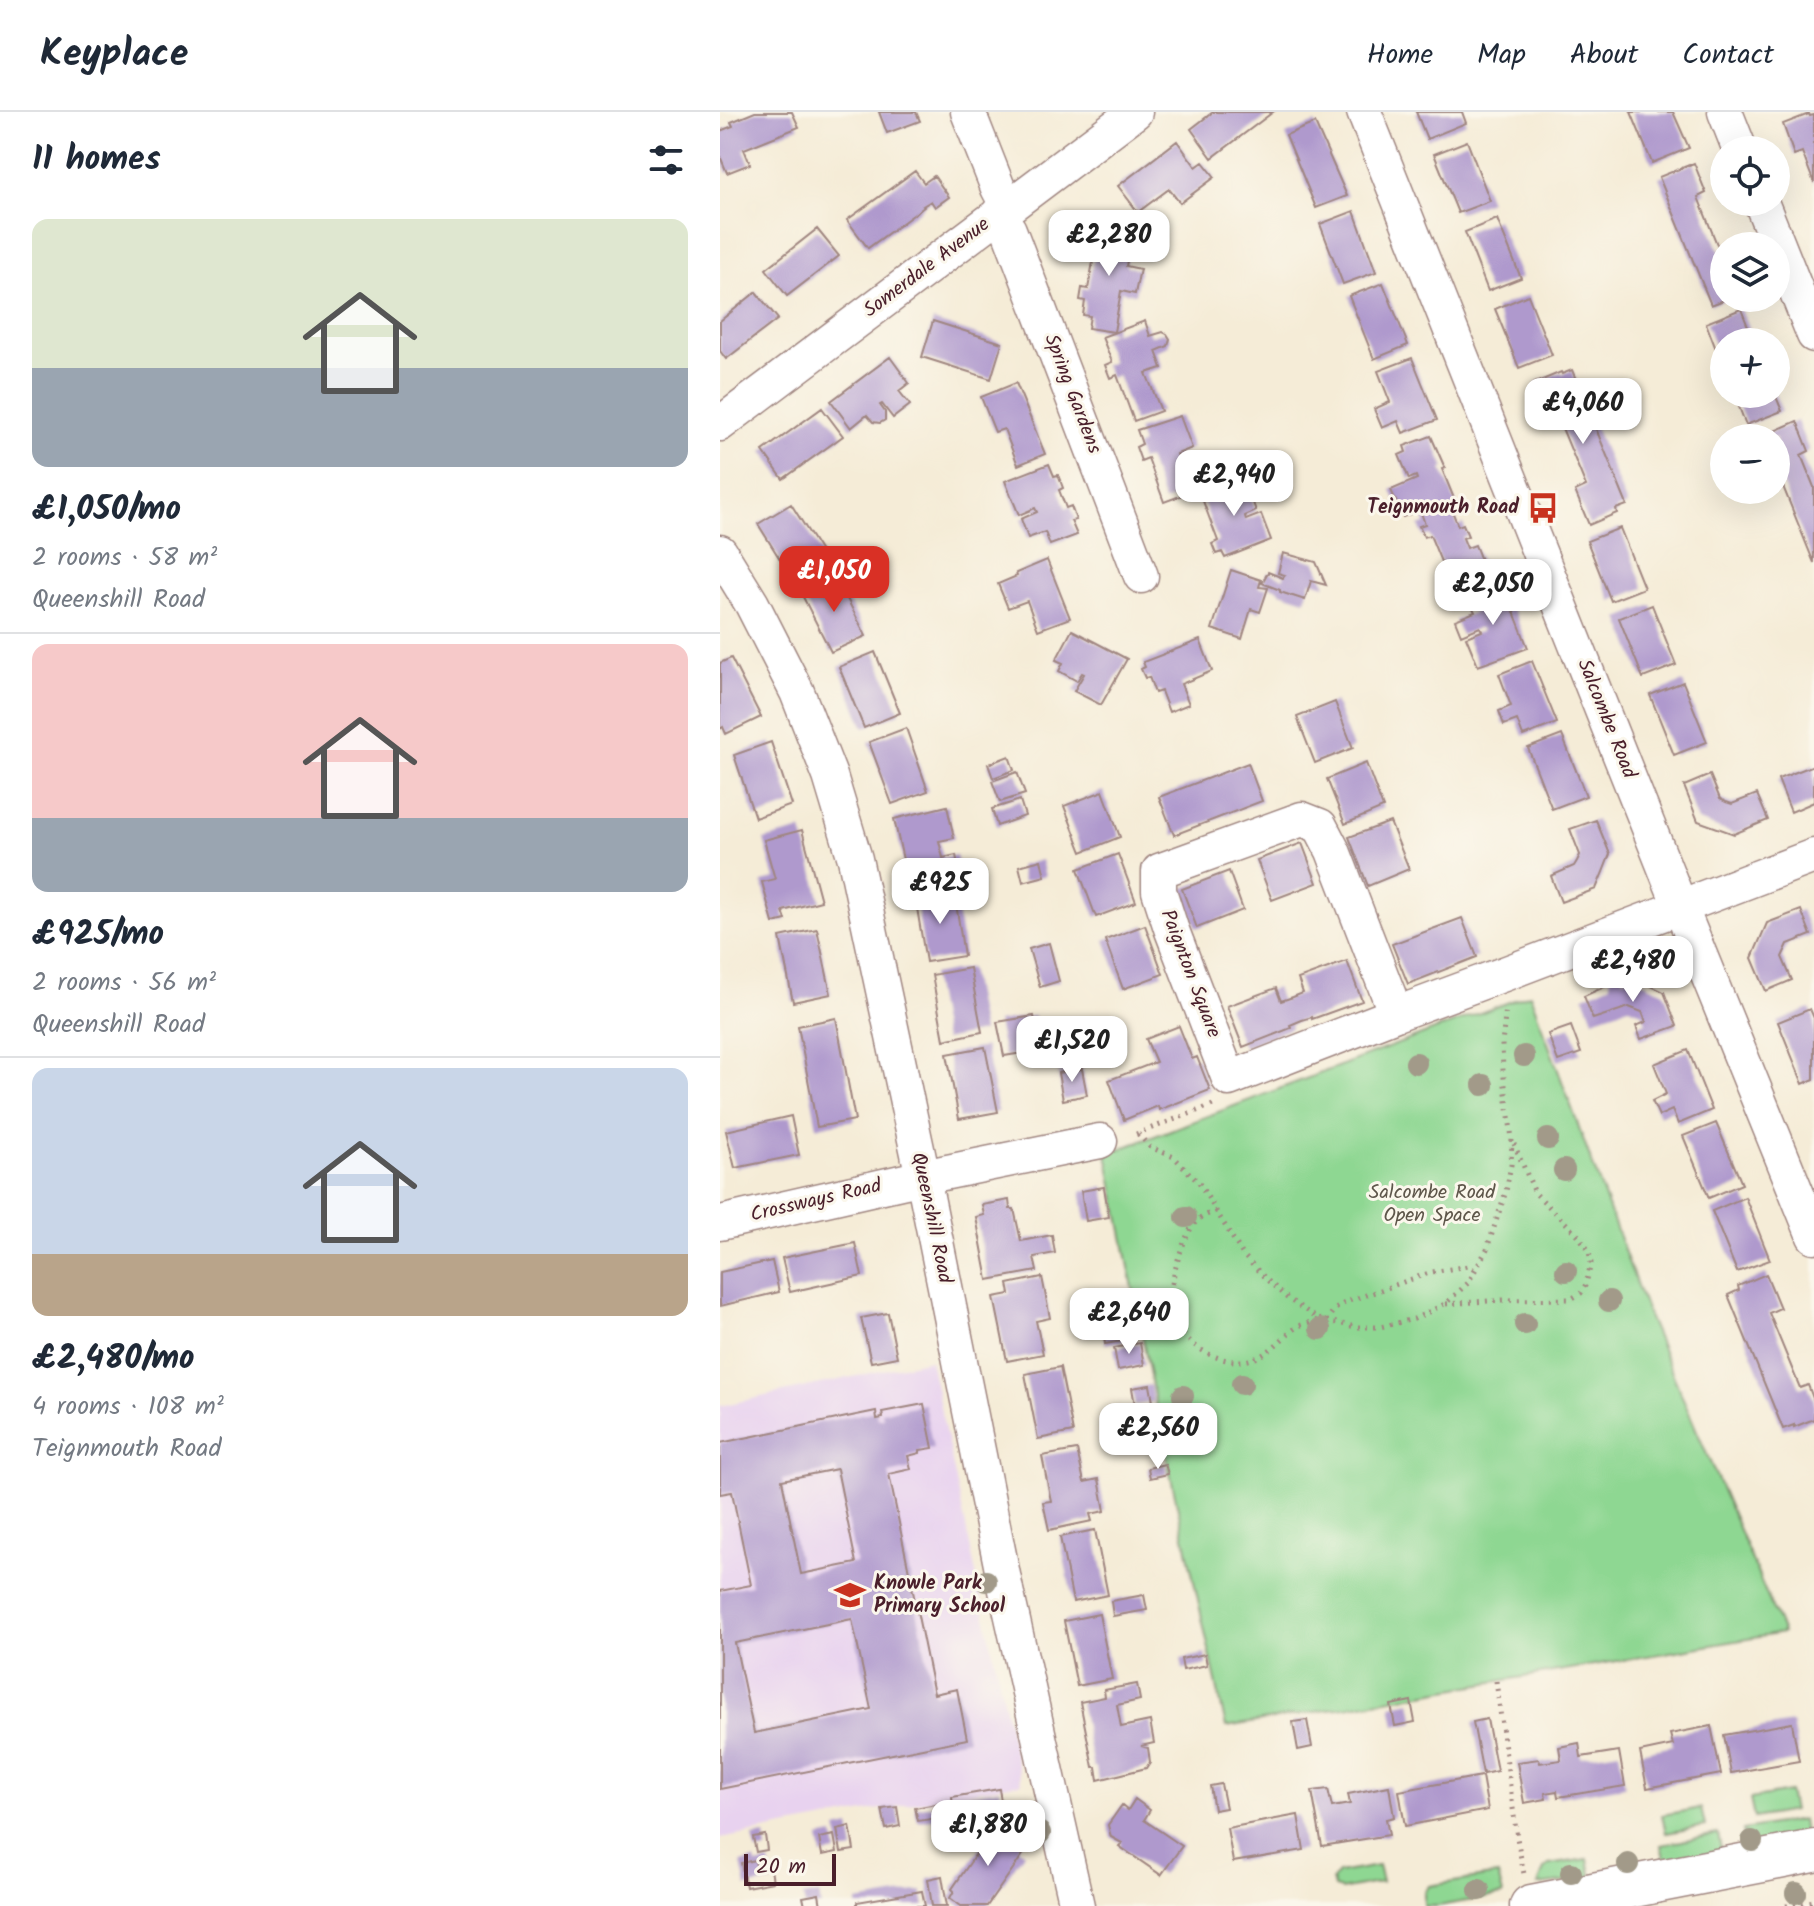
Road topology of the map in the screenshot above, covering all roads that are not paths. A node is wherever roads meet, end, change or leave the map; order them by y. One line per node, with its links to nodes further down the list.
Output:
1 (968, 112): 6 (street, Spring Gardens)
2 (1135, 112): 6 (street, Somerdale Avenue)
3 (1364, 112): 13 (street, Salcombe Road)
4 (1725, 112): 5 (street)
5 (1734, 136)
6 (1003, 211): 9 (street, Somerdale Avenue); 11 (street, Spring Gardens)
7 (1767, 216): 8 (street)
8 (1814, 335)
9 (720, 424)
10 (720, 552): 16 (street, Queenshill Road)
11 (1141, 576)
12 (1814, 856): 13 (street)
13 (1680, 906): 14 (street); 18 (street, Salcombe Road)
14 (1396, 1014): 14 (street, Paignton Square)
15 (1100, 1141): 16 (street, Crossways Road)
16 (923, 1177): 17 (street, Crossways Road); 20 (street, Queenshill Road)
17 (720, 1223)
18 (1814, 1236)
19 (1814, 1851): 21 (street)
20 (1077, 1906)
21 (1531, 1906)

